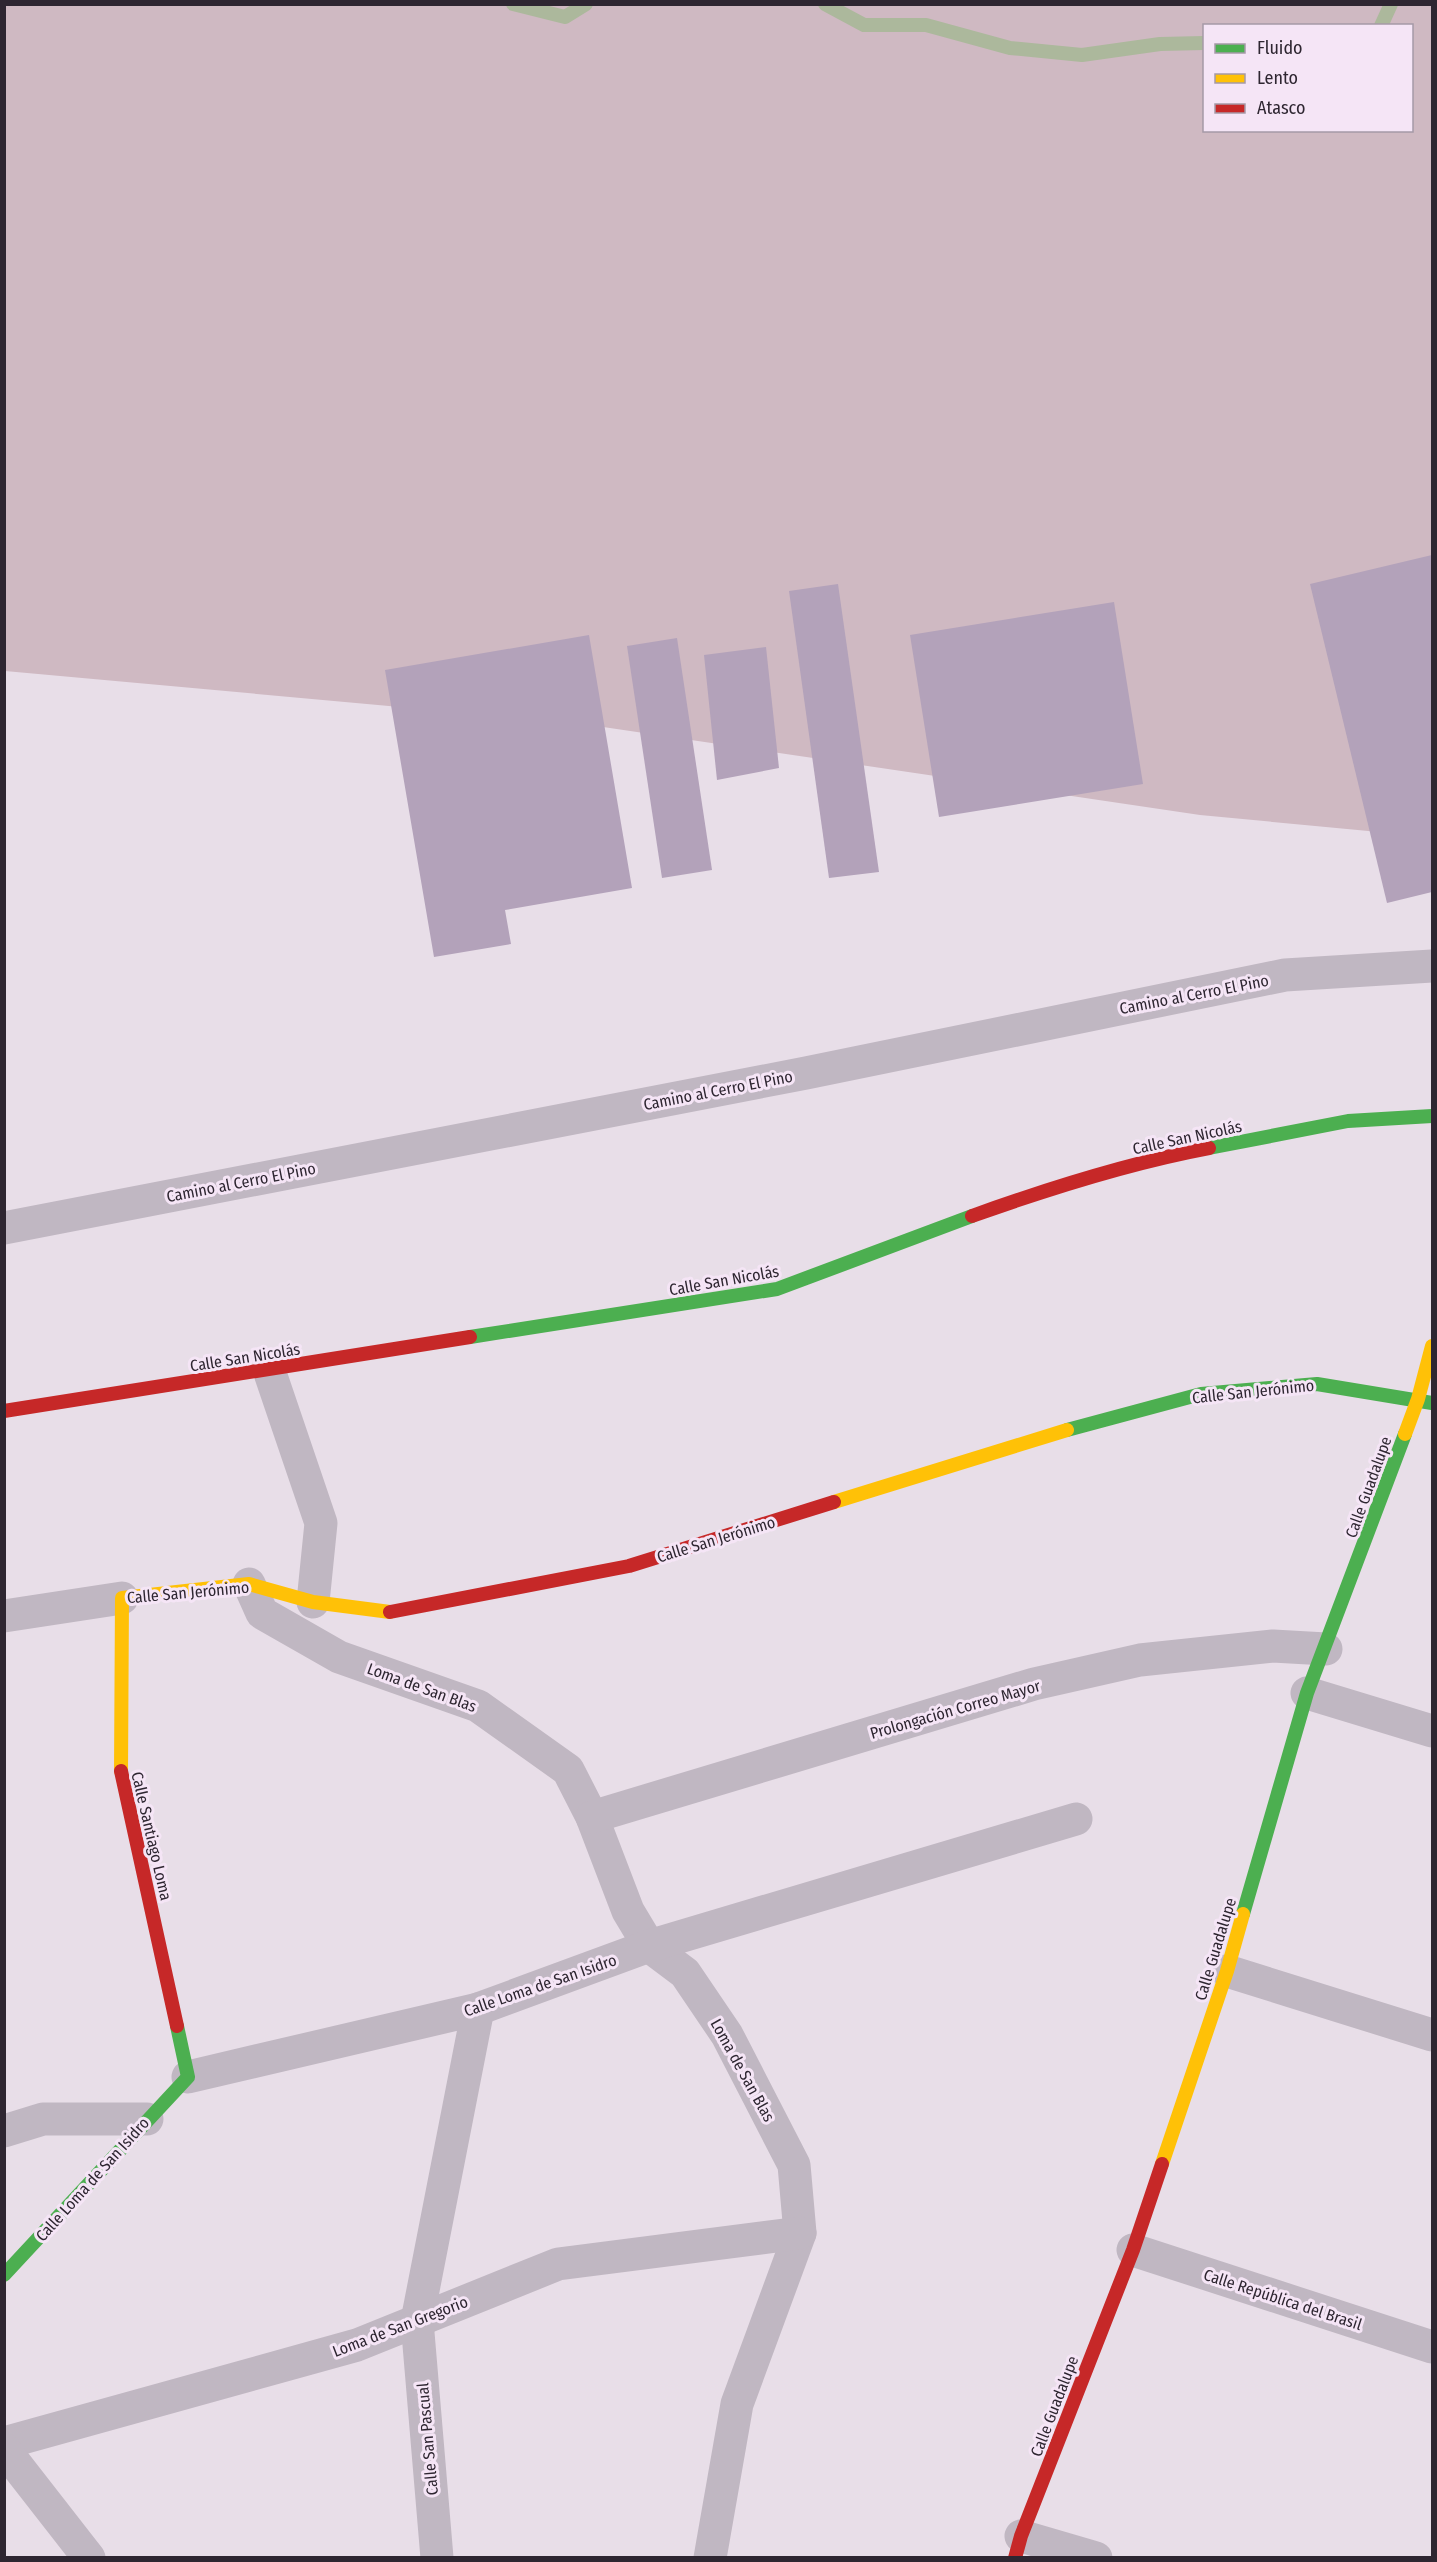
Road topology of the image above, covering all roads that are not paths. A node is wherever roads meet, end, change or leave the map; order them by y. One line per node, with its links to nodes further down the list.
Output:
1 (1432, 966): 3 (street, Camino al Cerro El Pino)
2 (1432, 1116): 5 (street, Calle San Nicolás)
3 (4, 1228)
4 (1432, 1346): 6 (street, Calle Guadalupe)
5 (269, 1370): 8 (street, Calle San Nicolás); 11 (street)
6 (1418, 1399): 7 (street, Calle San Jerónimo); 11 (street, Calle San Jerónimo); 13 (street, Calle Guadalupe)
7 (1432, 1403)
8 (4, 1411)
9 (249, 1584): 10 (street, Calle San Jerónimo); 11 (street, Calle San Jerónimo); 16 (street, Loma de San Blas)
10 (122, 1598): 12 (street, Calle San Jerónimo); 22 (street, Calle Santiago Loma)
11 (314, 1602)
12 (4, 1616)
13 (1326, 1649): 14 (street, Calle Guadalupe); 16 (street, Prolongación Correo Mayor)
14 (1307, 1693): 15 (street); 19 (street, Calle Guadalupe)
15 (1432, 1731)
16 (592, 1817): 18 (street, Loma de San Blas)
17 (1076, 1819): 18 (street, Calle Loma de San Isidro)
18 (649, 1946): 20 (street, Calle Loma de San Isidro); 25 (street, Loma de San Blas)
19 (1227, 1971): 21 (street); 26 (street, Calle Guadalupe)
20 (478, 2009): 22 (street, Calle Loma de San Isidro); 28 (street, Calle San Pascual)
21 (1432, 2035)
22 (188, 2077): 23 (street, Calle Loma de San Isidro)
23 (147, 2119): 24 (street); 27 (street, Calle Loma de San Isidro)
24 (4, 2131)
25 (800, 2233): 28 (street, Loma de San Gregorio); 35 (street, Loma de San Blas)
26 (1133, 2250): 29 (street, Calle República del Brasil); 32 (street, Calle Guadalupe)
27 (4, 2275)
28 (417, 2321): 30 (street, Loma de San Gregorio); 34 (street, Calle San Pascual)
29 (1432, 2348)
30 (4, 2443)
31 (4, 2450): 33 (street)
32 (1018, 2547): 36 (street)
33 (89, 2558)
34 (437, 2558)
35 (710, 2558)
36 (1096, 2558)

